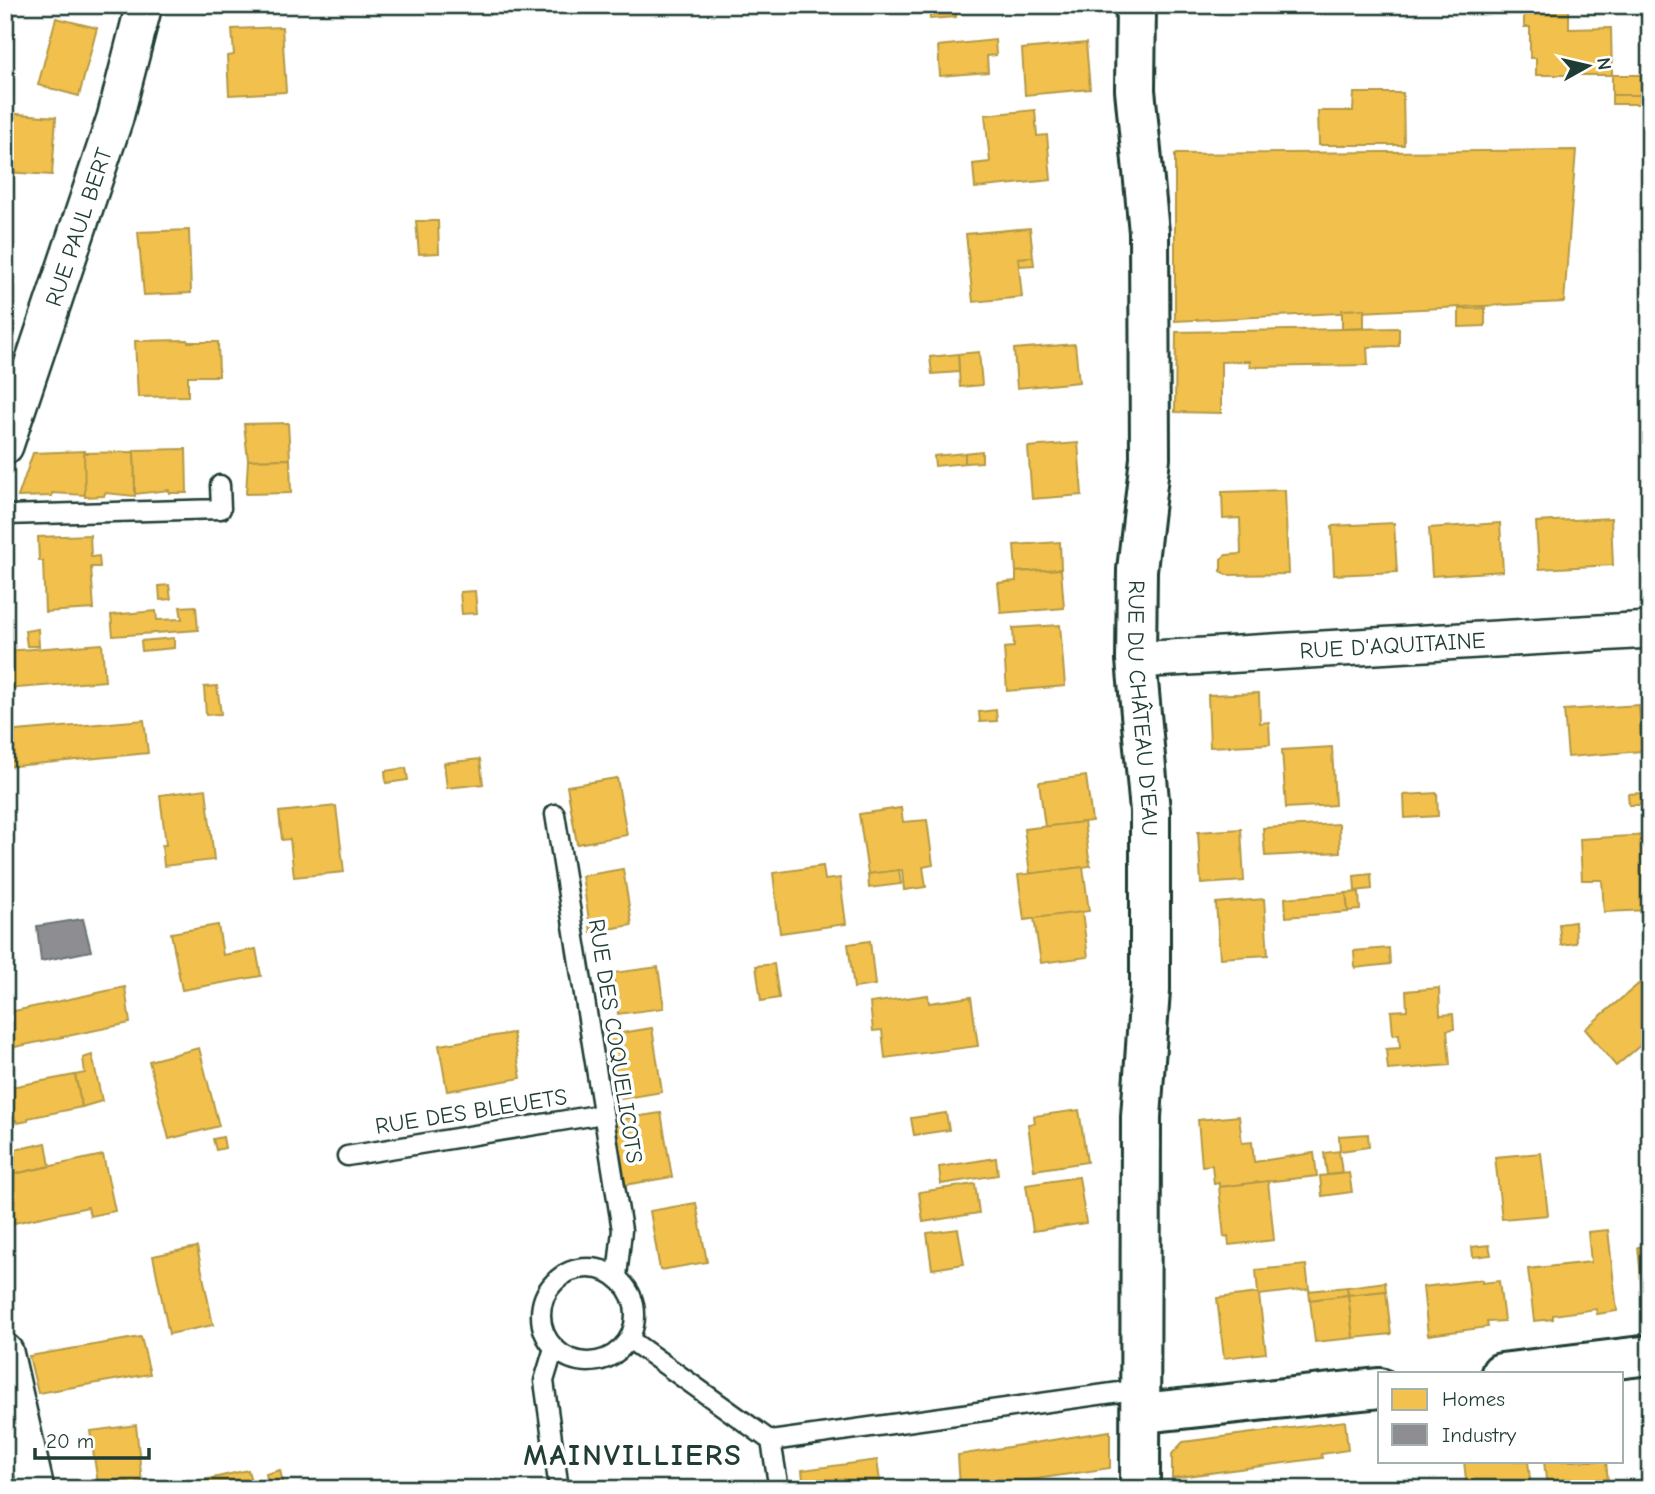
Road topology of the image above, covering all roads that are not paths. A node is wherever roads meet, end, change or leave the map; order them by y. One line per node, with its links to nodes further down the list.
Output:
1 (144, 5): 3 (street, RUE PAUL BERT)
2 (1136, 5): 8 (street, RUE DU CHÂTEAU D'EAU)
3 (13, 397): 4 (street, RUE PAUL BERT)
4 (5, 446)
5 (220, 485): 6 (lane)
6 (5, 515)
7 (1650, 630): 8 (street, RUE D'AQUITAINE)
8 (1136, 660): 19 (street, RUE DU CHÂTEAU D'EAU)
9 (555, 814): 10 (lane, RUE DES COQUELICOTS)
10 (603, 1114): 11 (lane, RUE DES BLEUETS); 12 (lane, RUE DES COQUELICOTS)
11 (347, 1156)
12 (617, 1277): 13 (lane); 14 (lane)
13 (629, 1339): 14 (lane); 20 (lane)
14 (554, 1348): 22 (lane)
15 (5, 1352): 21 (street)
16 (1650, 1355): 17 (street)
17 (1509, 1372)
18 (1378, 1388): 19 (street)
19 (1141, 1401): 20 (lane); 24 (street, RUE DU CHÂTEAU D'EAU)
20 (771, 1441): 23 (lane)
21 (36, 1489)
22 (559, 1489)
23 (779, 1489)
24 (1140, 1489)

